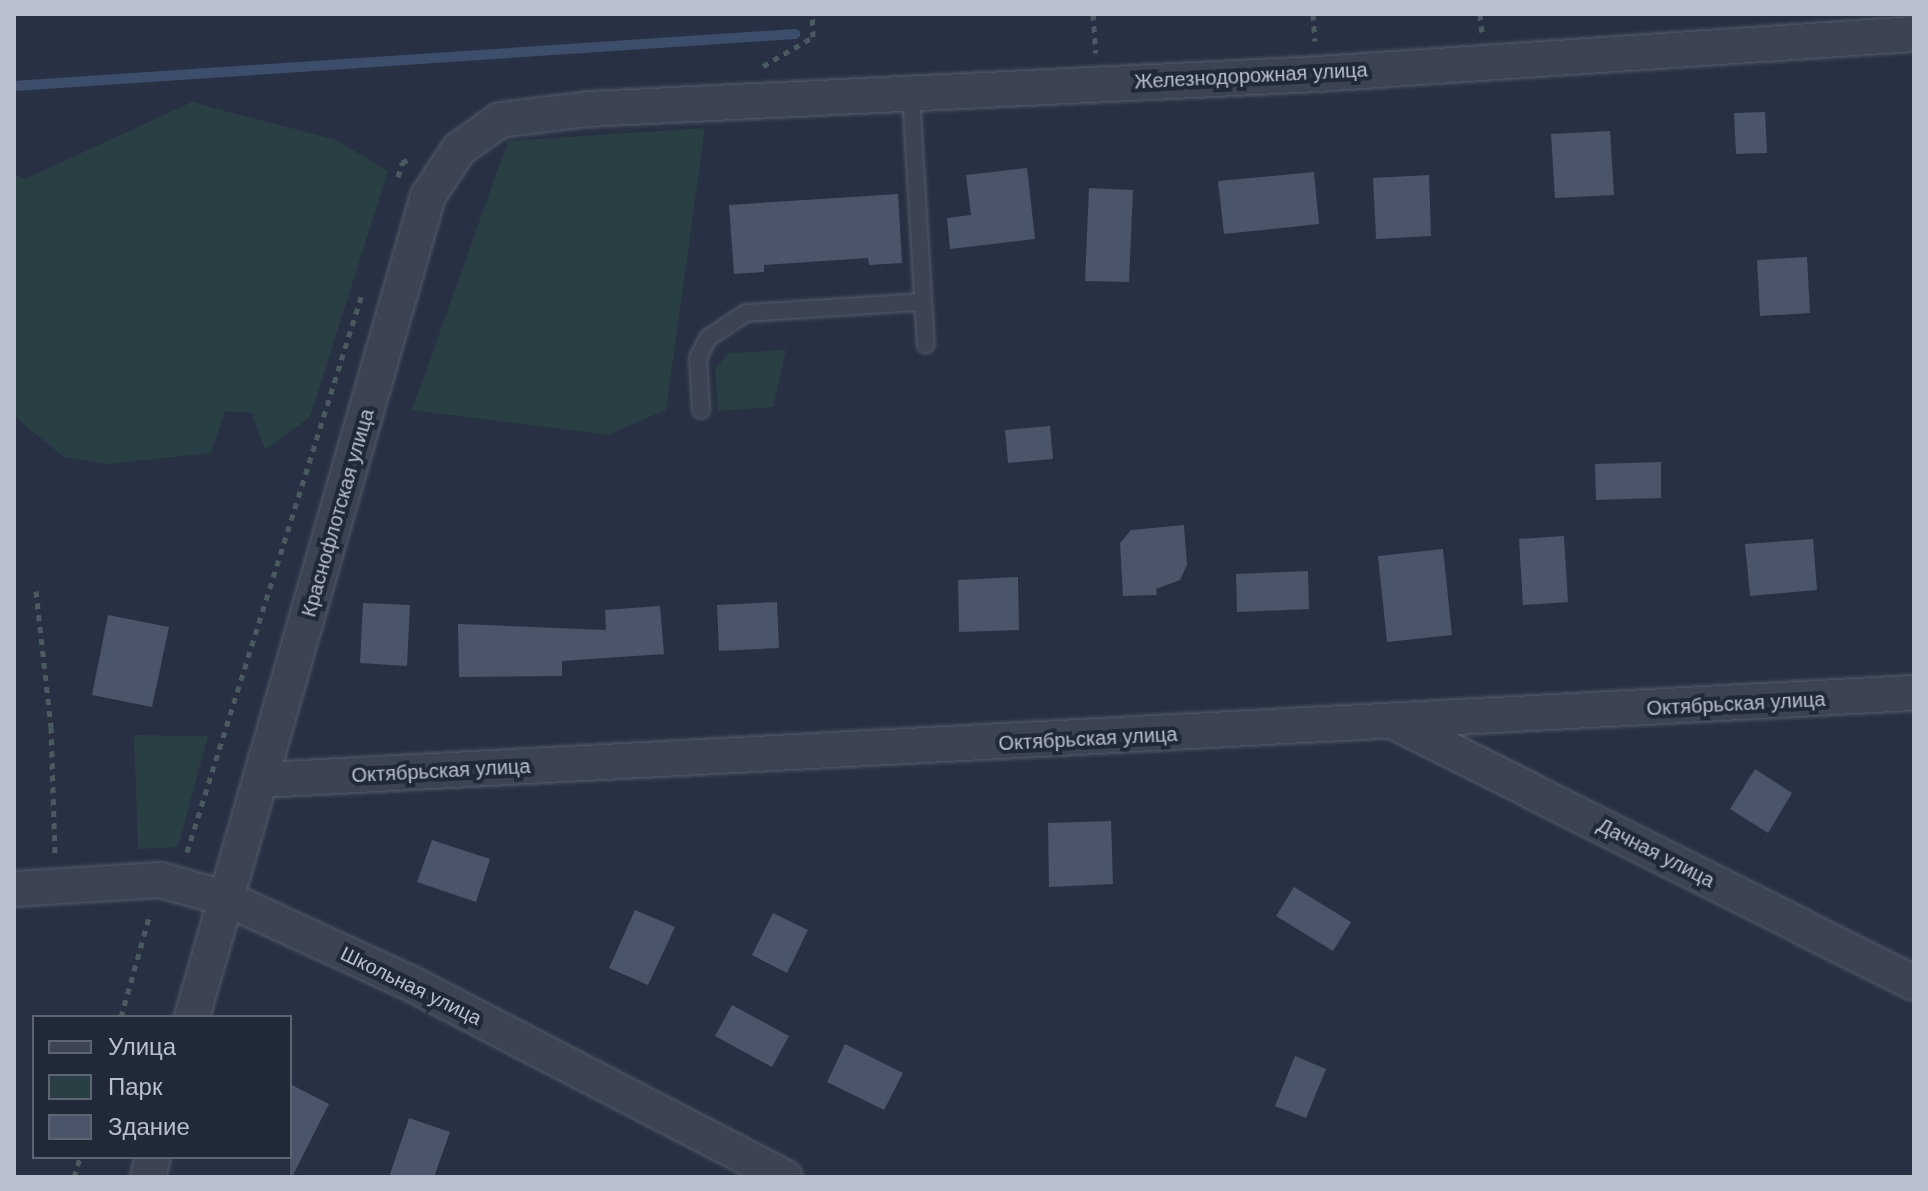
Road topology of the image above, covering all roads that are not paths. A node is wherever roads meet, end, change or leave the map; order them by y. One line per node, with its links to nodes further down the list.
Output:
1 (1914, 34): 2 (street, Железнодорожная улица)
2 (911, 95): 3 (street, Железнодорожная улица); 4 (lane)
3 (588, 109): 9 (street, Краснофлотская улица)
4 (923, 302): 5 (lane); 6 (lane)
5 (926, 345)
6 (701, 410)
7 (1914, 693): 8 (street, Октябрьская улица)
8 (1398, 724): 9 (street, Октябрьская улица); 12 (street, Дачная улица)
9 (263, 780): 11 (street, Краснофлотская улица)
10 (14, 889): 11 (street, Школьная улица)
11 (225, 898): 13 (street, Краснофлотская улица); 14 (street, Школьная улица)
12 (1914, 983)
13 (193, 1015)
14 (785, 1177)

